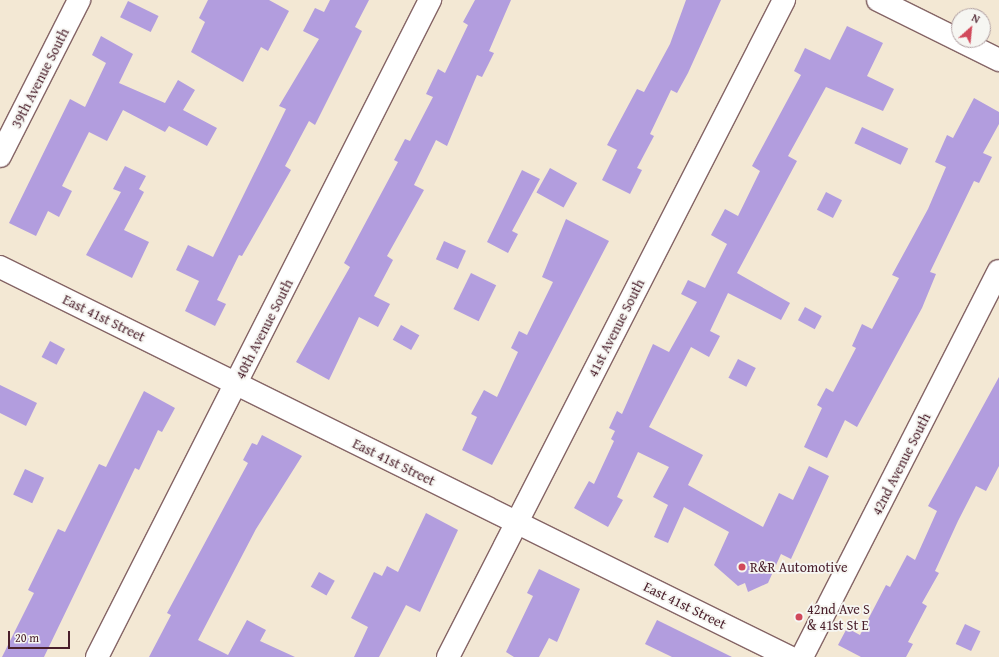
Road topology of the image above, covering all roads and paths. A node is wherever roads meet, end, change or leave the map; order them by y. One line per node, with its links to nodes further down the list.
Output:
1 (79, 0): 6 (street, 39th Avenue South)
2 (430, 0): 9 (street, 40th Avenue South)
3 (784, 0): 10 (street, 41st Avenue South)
4 (878, 0): 5 (street)
5 (999, 60)
6 (0, 156)
7 (0, 267): 9 (street, East 41st Street)
8 (999, 271): 14 (street, 42nd Avenue South)
9 (236, 384): 10 (street, East 41st Street); 11 (street, 40th Avenue South)
10 (517, 522): 12 (street, 41st Avenue South); 13 (street, East 41st Street)
11 (97, 657)
12 (448, 657)
13 (789, 657)
14 (802, 657)

